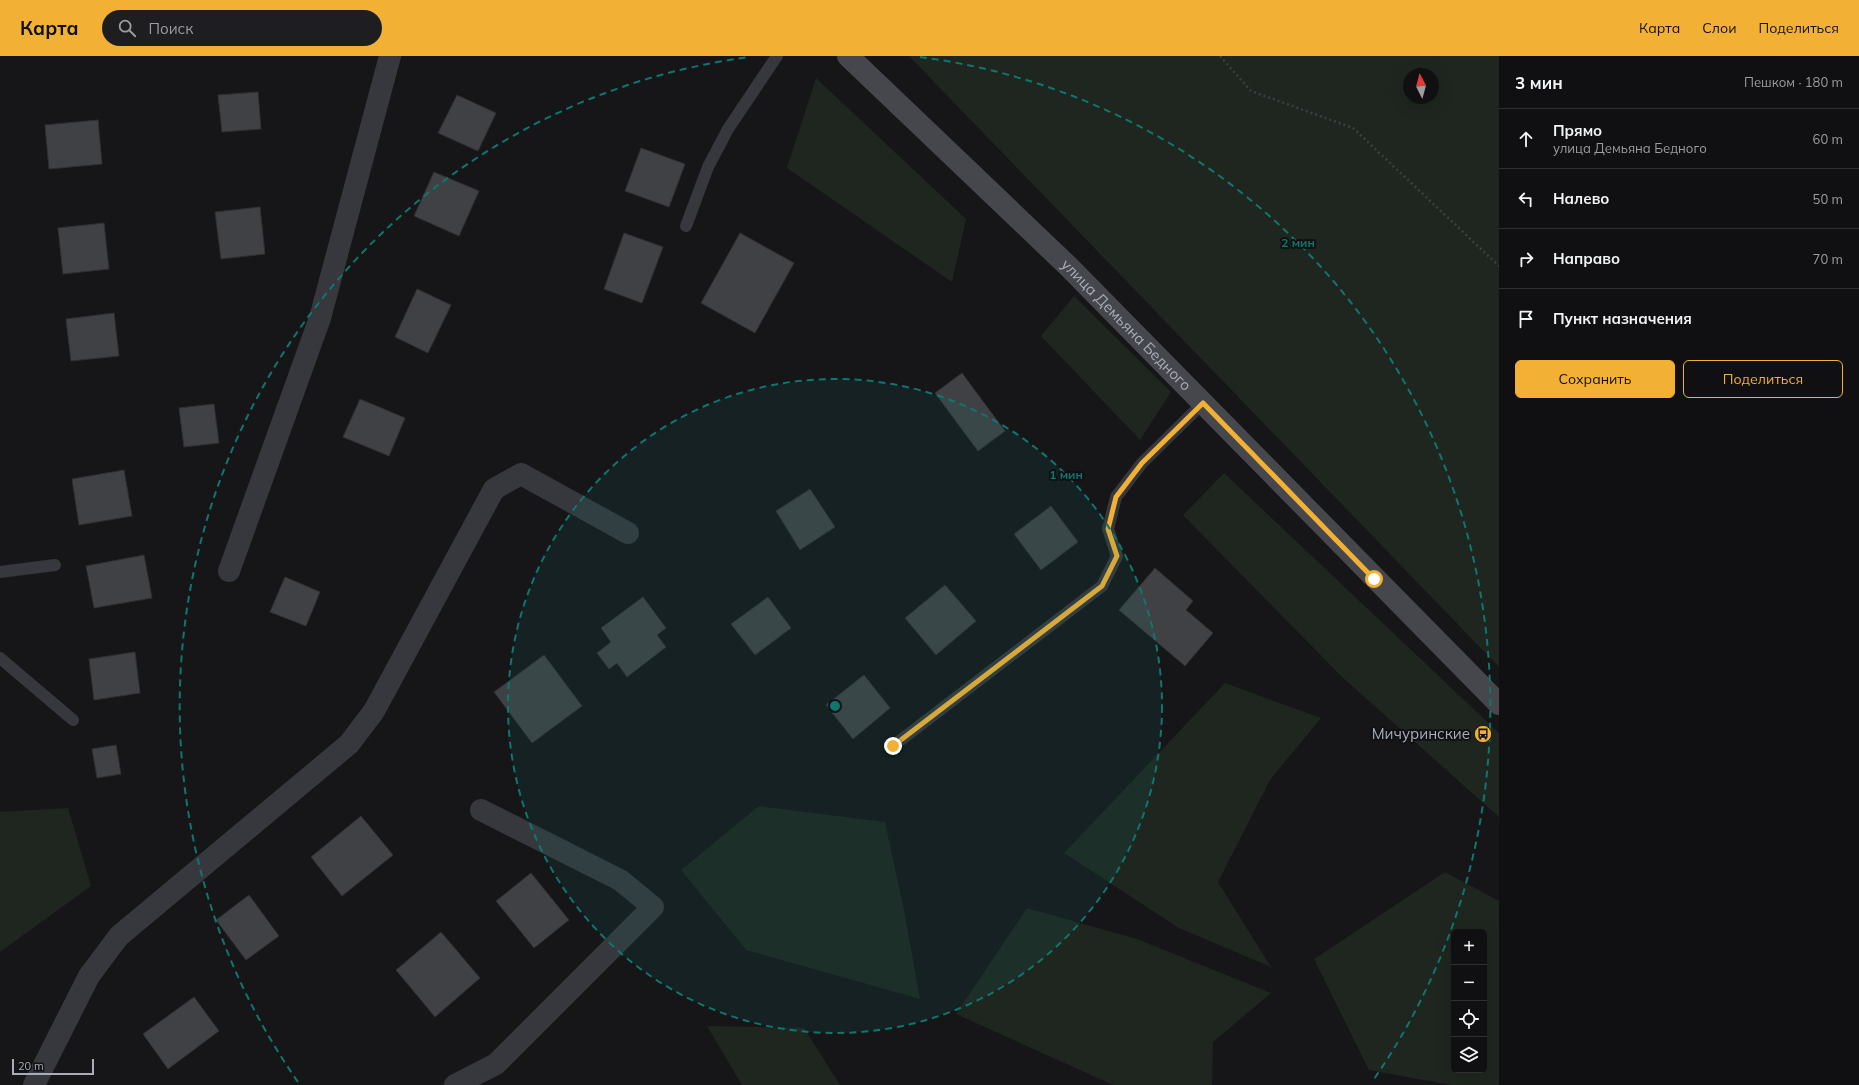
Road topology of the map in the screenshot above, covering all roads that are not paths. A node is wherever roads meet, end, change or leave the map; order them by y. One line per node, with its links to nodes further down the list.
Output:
1 (390, 56): 8 (street)
2 (778, 56): 4 (lane)
3 (848, 56): 5 (street, улица Демьяна Бедного)
4 (686, 226)
5 (1203, 403): 11 (street, улица Демьяна Бедного); 13 (lane)
6 (628, 534): 15 (street)
7 (55, 565): 9 (lane)
8 (229, 571)
9 (0, 572)
10 (0, 658): 12 (lane)
11 (1499, 704)
12 (72, 720)
13 (893, 746)
14 (480, 810): 16 (street)
15 (34, 1085)
16 (455, 1085)

